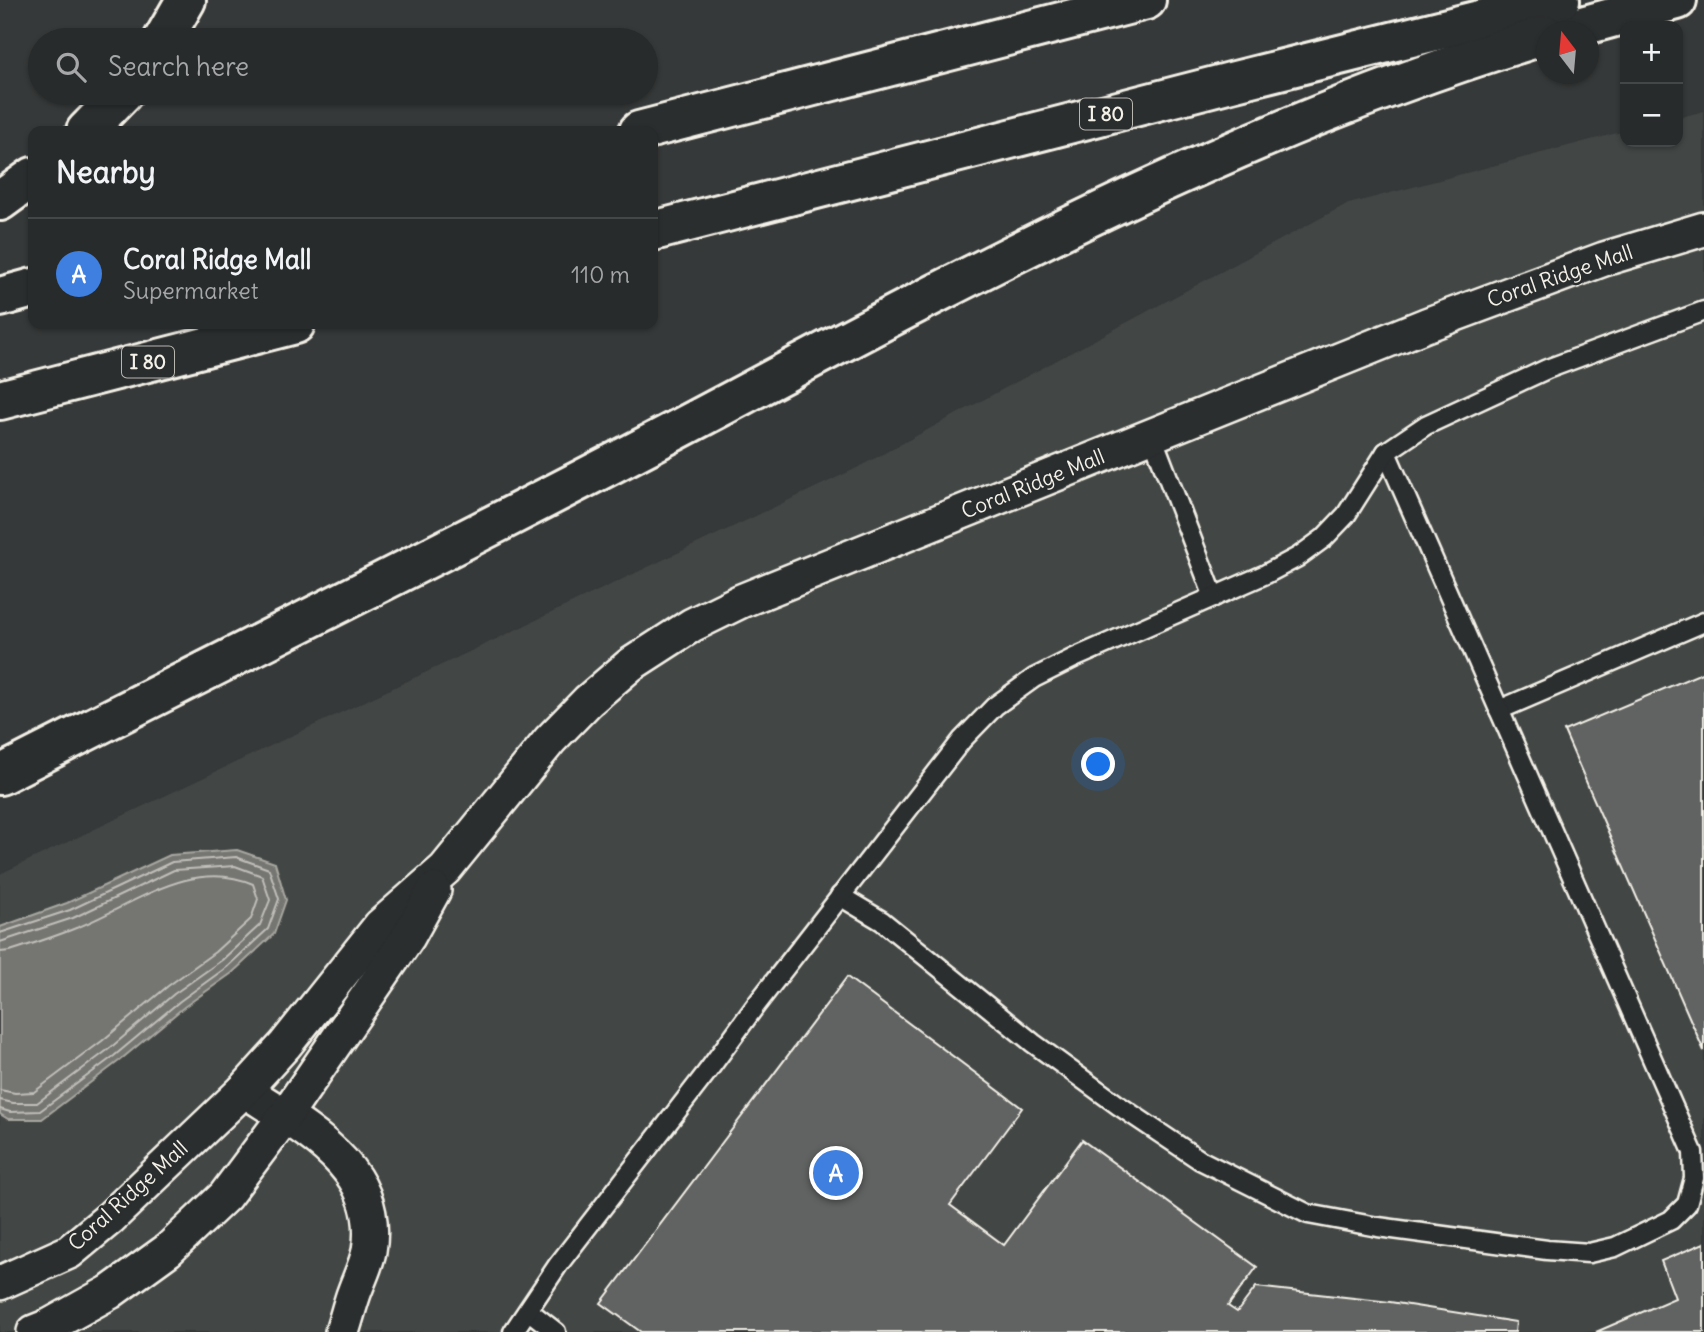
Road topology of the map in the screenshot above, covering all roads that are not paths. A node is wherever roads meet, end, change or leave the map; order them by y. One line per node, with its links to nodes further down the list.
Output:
1 (186, 0): 6 (highway)
2 (1146, 0): 10 (highway)
3 (1559, 0): 14 (highway, I 80)
4 (1677, 0): 5 (highway)
5 (1599, 21)
6 (170, 28)
7 (1536, 38): 25 (highway)
8 (111, 105): 9 (highway)
9 (91, 126)
10 (658, 126)
11 (28, 181): 12 (highway)
12 (0, 201)
13 (1704, 229): 20 (street, Coral Ridge Mall)
14 (658, 230)
15 (28, 289): 16 (highway)
16 (0, 297)
17 (1704, 311): 21 (lane)
18 (276, 329): 19 (highway, I 80)
19 (0, 400)
20 (1152, 436): 22 (lane); 26 (street, Coral Ridge Mall)
21 (1386, 452): 22 (lane); 24 (lane)
22 (1214, 597): 27 (lane)
23 (1704, 622): 24 (lane)
24 (1499, 710): 27 (lane)
25 (0, 775)
26 (445, 869): 28 (street, Coral Ridge Mall); 29 (street, Coral Ridge Mall)
27 (841, 897): 31 (lane)
28 (244, 1090): 29 (street); 30 (street, Coral Ridge Mall)
29 (285, 1116): 32 (street, Coral Ridge Mall); 33 (street)
30 (0, 1283)
31 (529, 1311): 34 (lane); 35 (lane)
32 (34, 1332)
33 (342, 1332)
34 (513, 1332)
35 (556, 1332)

